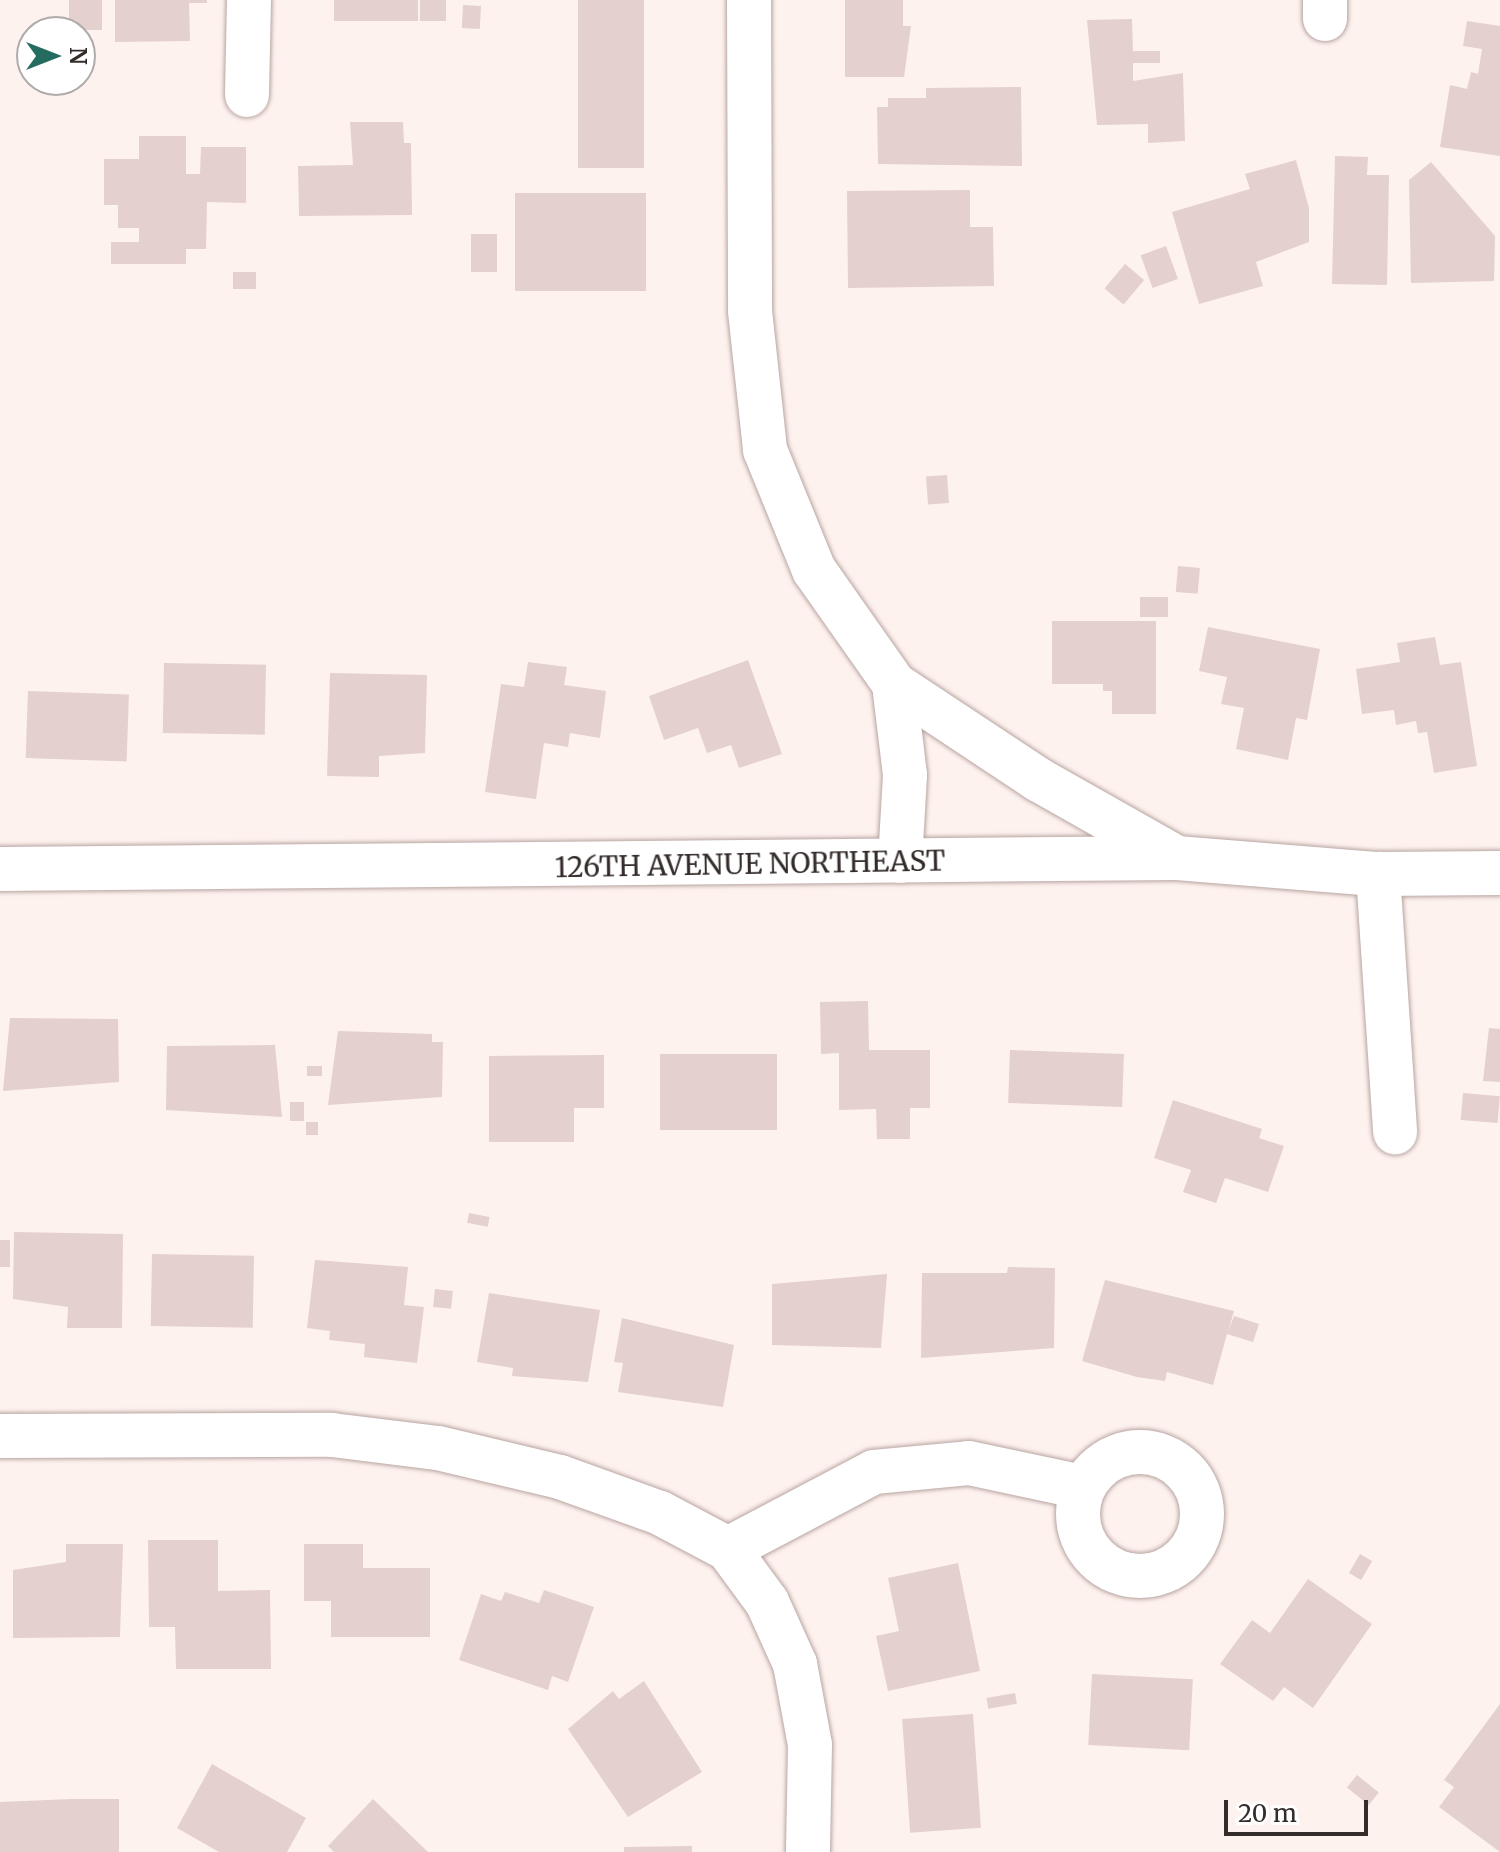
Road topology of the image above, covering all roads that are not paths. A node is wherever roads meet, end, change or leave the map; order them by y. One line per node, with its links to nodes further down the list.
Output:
1 (249, 0): 3 (street)
2 (749, 0): 4 (street)
3 (247, 95)
4 (894, 684): 5 (street); 6 (street)
5 (1177, 858): 6 (street, 126TH AVENUE NORTHEAST); 9 (street, 126TH AVENUE NORTHEAST)
6 (900, 861): 7 (street, 126TH AVENUE NORTHEAST)
7 (0, 869)
8 (1500, 873): 9 (street, 126TH AVENUE NORTHEAST)
9 (1378, 874): 10 (street)
10 (1395, 1132)
11 (0, 1436): 13 (street)
12 (1082, 1487): 13 (street)
13 (728, 1549): 14 (street)
14 (808, 1852)

